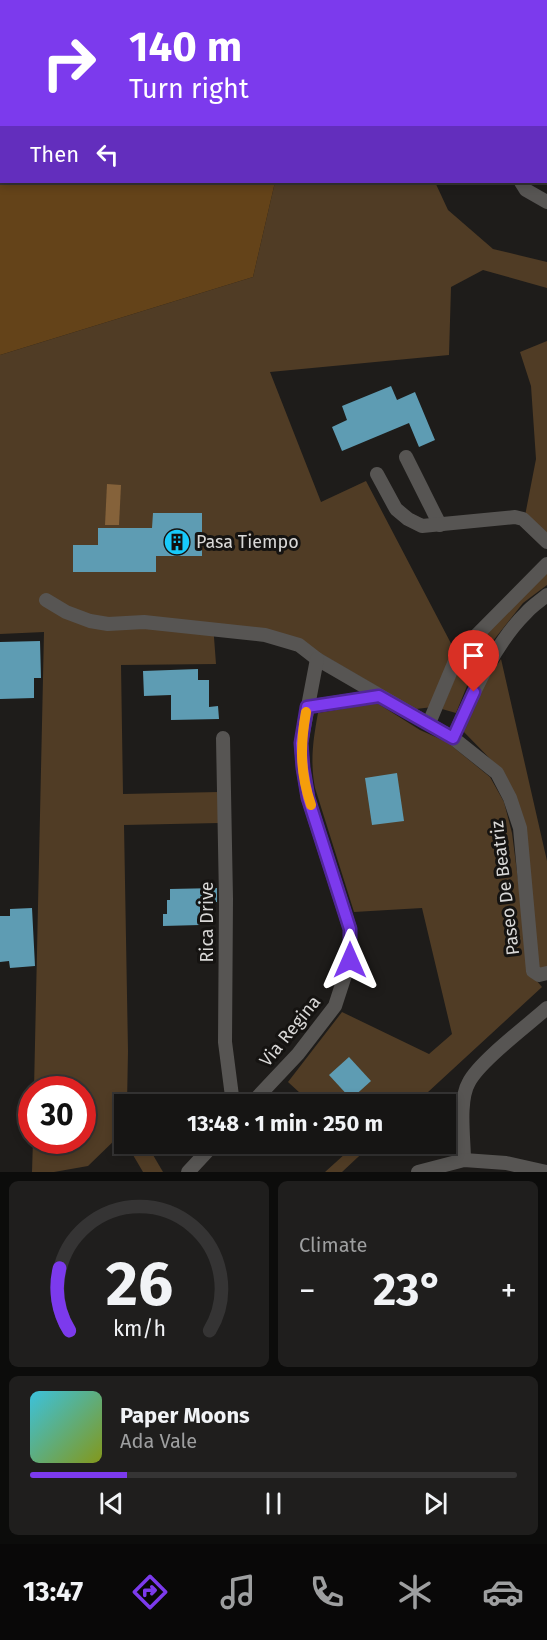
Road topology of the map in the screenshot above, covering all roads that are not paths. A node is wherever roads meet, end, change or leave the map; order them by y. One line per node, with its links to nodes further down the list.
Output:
1 (522, 183): 2 (street)
2 (547, 202)
3 (406, 457): 5 (street)
4 (377, 474): 5 (street)
5 (440, 525): 6 (street)
6 (547, 542)
7 (547, 564): 13 (street)
8 (547, 594): 15 (street)
9 (46, 600): 10 (street)
10 (317, 659): 11 (street); 12 (street, Via Regina)
11 (379, 696): 12 (street); 13 (street)
12 (307, 707): 19 (street, Via Regina)
13 (429, 723): 15 (street)
14 (223, 738): 18 (street, Rica Drive)
15 (453, 738): 16 (street, Paseo De Beatriz)
16 (547, 973)
17 (547, 1008): 21 (street)
18 (232, 1094)
19 (260, 1094)
20 (205, 1154): 22 (street)
21 (464, 1160): 23 (street); 24 (street)
22 (188, 1172)
23 (418, 1172)
24 (546, 1172)

